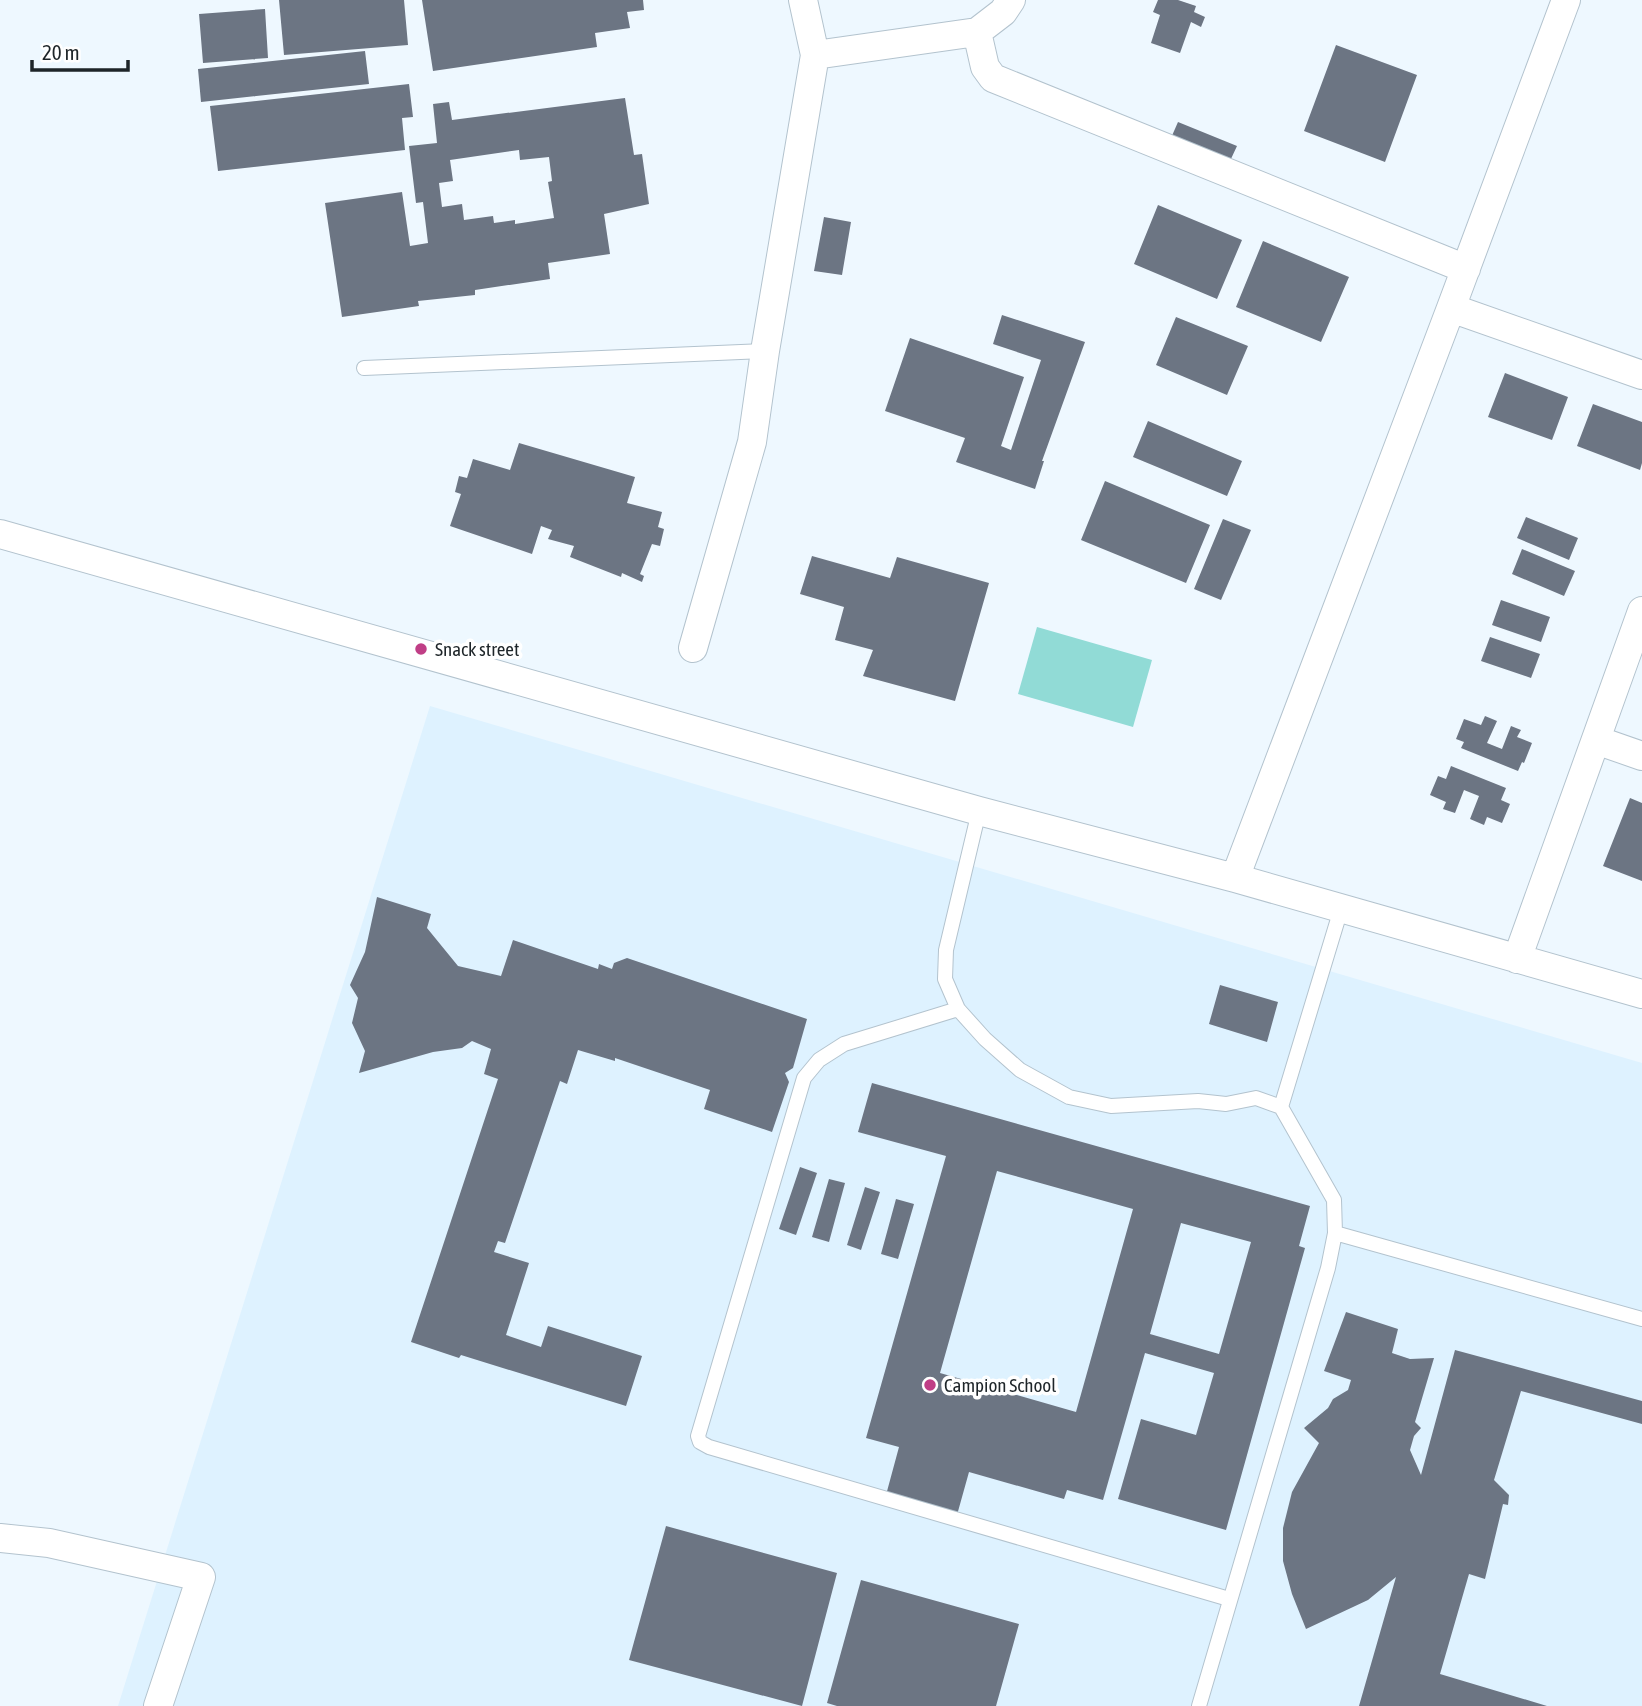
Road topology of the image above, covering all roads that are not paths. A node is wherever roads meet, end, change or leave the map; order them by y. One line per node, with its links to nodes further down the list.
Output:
1 (803, 0): 5 (street)
2 (1012, 0): 4 (street)
3 (1566, 0): 6 (street)
4 (977, 32): 5 (street); 6 (street)
5 (815, 55): 8 (street)
6 (1466, 269): 7 (street)
7 (1451, 308): 10 (street); 17 (street)
8 (765, 351): 9 (lane); 13 (street)
9 (364, 368)
10 (1642, 375)
11 (0, 534): 16 (street)
12 (1642, 611): 14 (street)
13 (693, 648)
14 (1596, 740): 15 (street); 19 (street)
15 (1642, 755)
16 (979, 811): 17 (street); 21 (lane)
17 (1235, 878): 18 (street)
18 (1341, 909): 19 (street); 22 (lane)
19 (1517, 959): 20 (street)
20 (1642, 994)
21 (958, 1009): 22 (lane); 26 (lane)
22 (1281, 1107): 23 (lane)
23 (1335, 1233): 24 (lane); 26 (lane)
24 (1642, 1319)
25 (0, 1538): 27 (street)
26 (1229, 1599): 28 (lane)
27 (158, 1706)
28 (1199, 1706)

